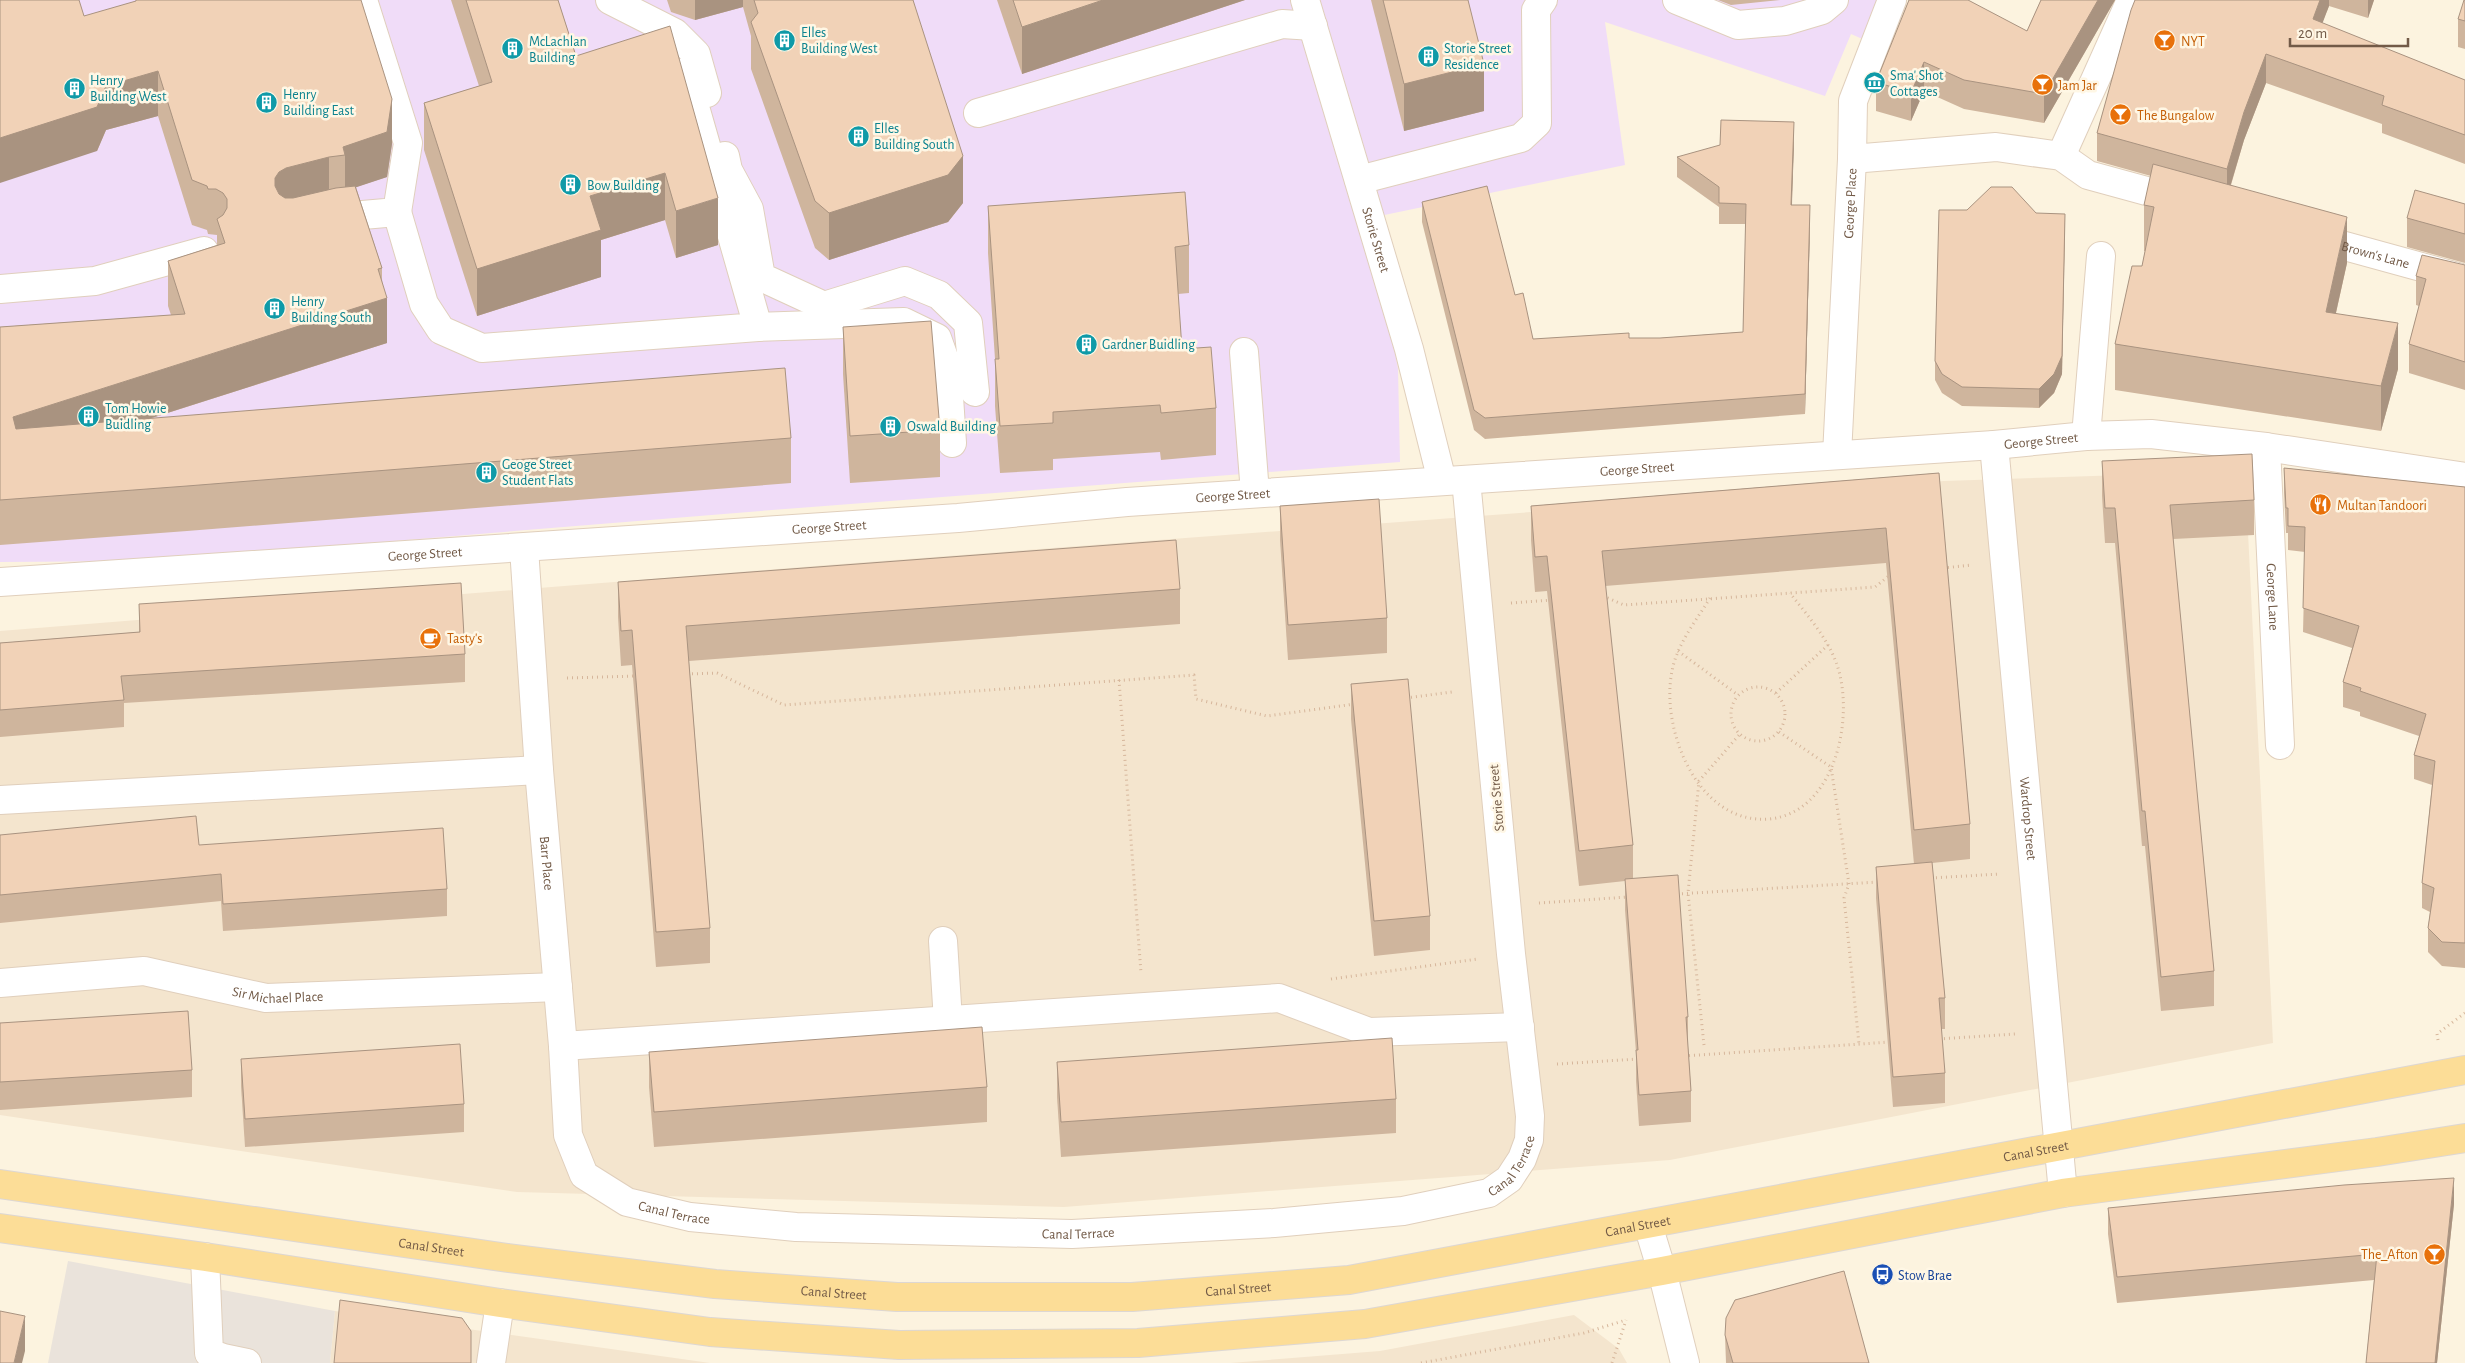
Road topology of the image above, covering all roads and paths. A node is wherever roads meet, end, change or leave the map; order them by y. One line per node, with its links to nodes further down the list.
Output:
1 (363, 0): 16 (street)
2 (610, 0): 25 (street)
3 (1305, 0): 9 (street, Storie Street)
4 (1543, 0): 14 (street)
5 (1677, 0): 6 (street)
6 (1834, 0)
7 (1892, 0): 13 (street)
8 (2131, 0): 12 (street)
9 (1314, 26): 11 (street); 14 (street, Storie Street)
10 (685, 72): 23 (street)
11 (978, 113)
12 (2060, 156): 13 (street, George Place); 15 (street)
13 (1852, 159): 30 (street, George Place)
14 (1359, 180): 32 (street, Storie Street)
15 (2211, 209)
16 (397, 212): 17 (street); 23 (street)
17 (307, 223)
18 (2286, 230): 21 (street, Brown's Lane)
19 (212, 248): 22 (street)
20 (2102, 256): 26 (street)
21 (2465, 279)
22 (0, 289)
23 (758, 327): 27 (street)
24 (1244, 352): 33 (street)
25 (975, 392)
26 (2086, 436): 28 (street, George Street); 29 (street, George Street)
27 (952, 443)
28 (1994, 445): 30 (street, George Street); 35 (street, Wardrop Street)
29 (2266, 447): 31 (street, George Street); 57 (street, George Lane)
30 (1837, 455): 32 (street, George Street)
31 (2465, 477)
32 (1454, 480): 33 (street, George Street); 43 (street, Storie Street)
33 (1255, 493): 34 (street, George Street)
34 (524, 548): 38 (street, George Street); 48 (street, Barr Place)
35 (2006, 562): 36 (path); 62 (street, Wardrop Street)
36 (1939, 569)
37 (1892, 574): 39 (path)
38 (0, 582)
39 (1790, 593): 41 (path); 44 (path)
40 (1596, 596): 41 (path)
41 (1710, 598): 45 (path)
42 (1557, 600): 43 (path)
43 (1478, 606): 50 (street, Storie Street)
44 (1828, 645): 51 (path); 58 (path)
45 (1678, 651): 52 (path); 60 (path)
46 (679, 674): 49 (path)
47 (640, 676): 48 (path)
48 (534, 680): 59 (street, Barr Place)
49 (1119, 680): 54 (path); 75 (path)
50 (1486, 687): 53 (path); 69 (street, Storie Street)
51 (1776, 693): 52 (path); 55 (path)
52 (1738, 695): 56 (path)
53 (1400, 698)
54 (1362, 703)
55 (1778, 732): 56 (path); 58 (path)
56 (1740, 734): 60 (path)
57 (2280, 745)
58 (1831, 767): 60 (path); 65 (path)
59 (540, 770): 61 (street); 73 (street, Barr Place)
60 (1699, 781): 66 (path)
61 (0, 800)
62 (2033, 872): 63 (path); 78 (street, Wardrop Street)
63 (1926, 879)
64 (1888, 881): 65 (path)
65 (1849, 884): 66 (path); 81 (path)
66 (1688, 893): 67 (path); 82 (path)
67 (1669, 895)
68 (1631, 897): 69 (path)
69 (1506, 905): 71 (street, Storie Street)
70 (942, 941): 76 (street)
71 (1511, 954): 74 (path); 77 (street, Storie Street)
72 (0, 983): 73 (street, Sir Michael Place)
73 (558, 987): 83 (street, Barr Place)
74 (1279, 998): 75 (street); 77 (street)
75 (1144, 1006): 76 (street)
76 (948, 1021): 83 (street)
77 (1520, 1027): 86 (street, Storie Street)
78 (2046, 1032): 79 (path); 90 (street, Wardrop Street)
79 (1938, 1039)
80 (1899, 1042): 81 (path)
81 (1859, 1044): 84 (path)
82 (1704, 1045)
83 (564, 1046): 91 (street, Barr Place)
84 (1682, 1056)
85 (1642, 1059): 86 (path)
86 (1524, 1066): 88 (street, Storie Street)
87 (2465, 1070): 90 (main road, Canal Street)
88 (1530, 1116): 91 (street, Canal Terrace)
89 (2465, 1138): 93 (main road)
90 (2057, 1146): 93 (street, Wardrop Street); 94 (main road, Canal Street)
91 (584, 1176)
92 (0, 1184): 94 (main road, Canal Street)
93 (2063, 1193): 97 (main road)
94 (1648, 1225): 97 (street)
95 (0, 1228): 96 (main road)
96 (205, 1257): 98 (main road); 99 (street)
97 (1662, 1271): 98 (main road); 103 (street)
98 (500, 1303): 100 (street)
99 (247, 1363)
100 (491, 1363)
101 (1421, 1363): 102 (path)
102 (1612, 1363)
103 (1685, 1363)

